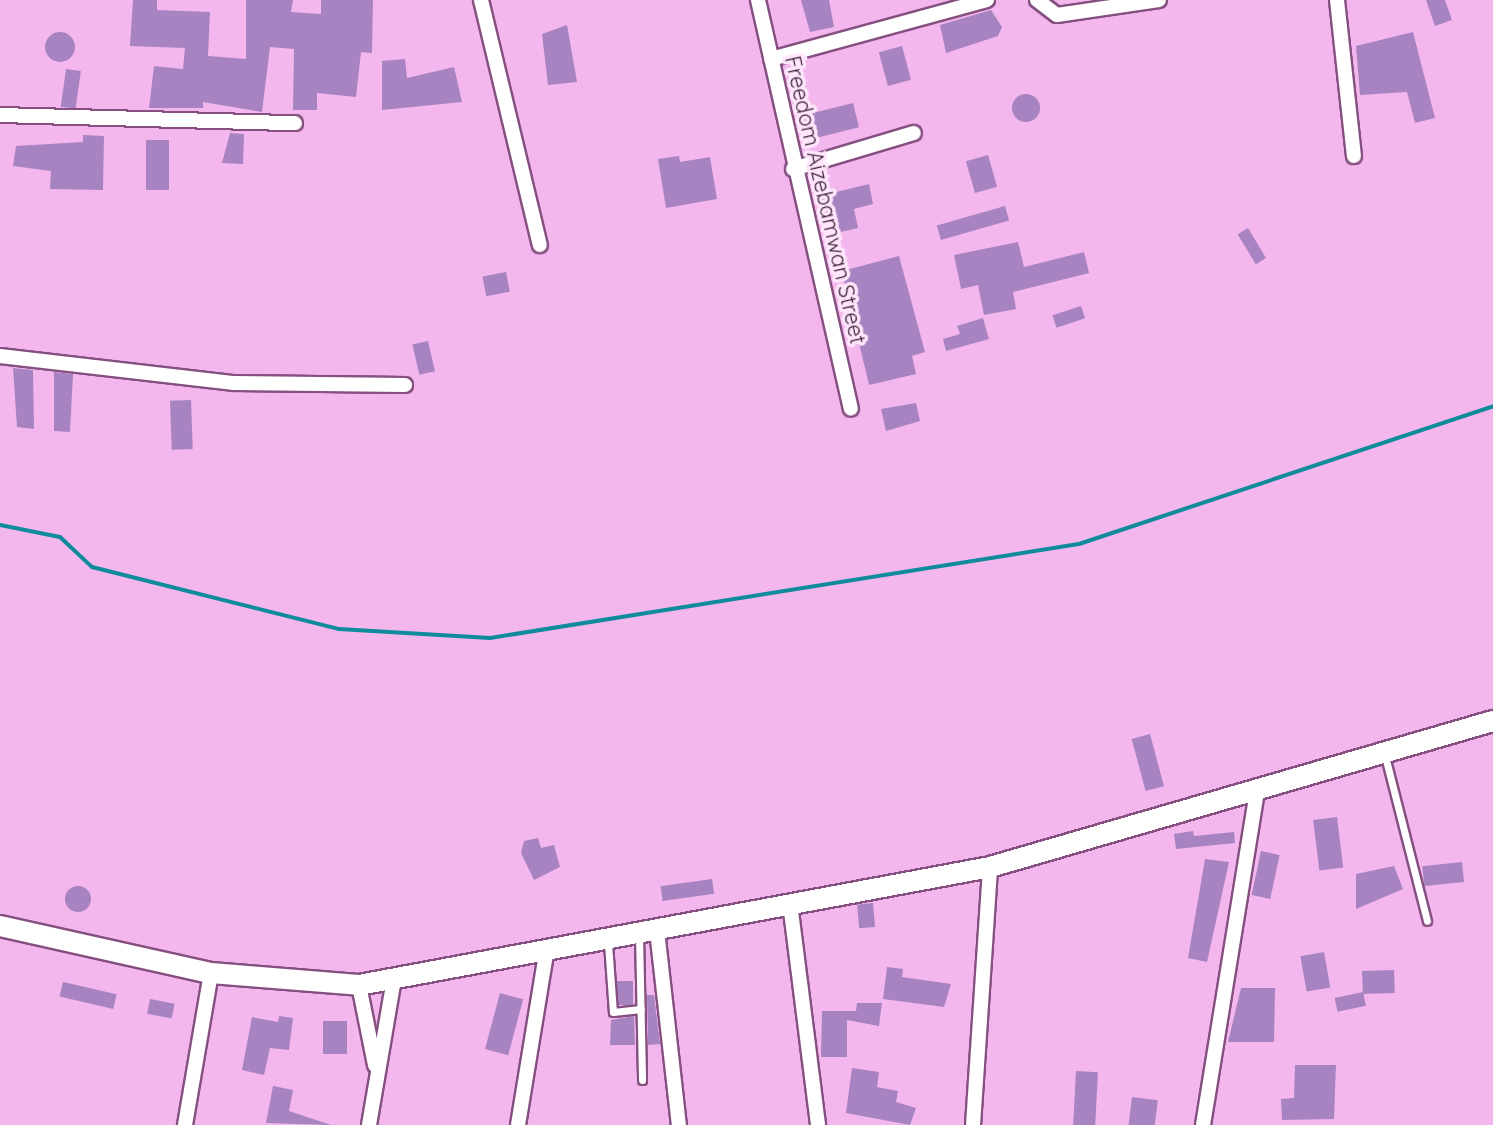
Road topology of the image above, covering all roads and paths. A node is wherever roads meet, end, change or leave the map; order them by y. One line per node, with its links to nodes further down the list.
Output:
1 (481, 0): 13 (street)
2 (758, 0): 7 (street, Freedom Aizebamwan Street)
3 (987, 0): 7 (street)
4 (1037, 0): 5 (street)
5 (1159, 0)
6 (1337, 0): 11 (street)
7 (771, 59): 12 (street, Freedom Aizebamwan Street)
8 (0, 115): 9 (street)
9 (295, 123)
10 (914, 133): 12 (street)
11 (1354, 156)
12 (793, 169): 16 (street, Freedom Aizebamwan Street)
13 (540, 245)
14 (0, 356): 15 (street)
15 (405, 385)
16 (851, 409)
17 (1493, 721): 18 (street)
18 (1384, 754): 19 (street); 22 (lane)
19 (1257, 792): 20 (street); 39 (street)
20 (990, 867): 21 (street); 38 (street)
21 (790, 903): 24 (street); 37 (street)
22 (1427, 921)
23 (0, 926): 27 (street)
24 (648, 932): 25 (street); 30 (lane); 36 (street)
25 (608, 939): 26 (street); 30 (lane)
26 (547, 948): 28 (street); 35 (street)
27 (211, 973): 29 (street); 33 (street)
28 (394, 979): 29 (street); 31 (street)
29 (359, 985): 31 (street)
30 (641, 1009): 32 (lane)
31 (377, 1073): 34 (street)
32 (642, 1080)
33 (185, 1125)
34 (369, 1125)
35 (518, 1125)
36 (679, 1125)
37 (818, 1125)
38 (973, 1125)
39 (1203, 1125)

